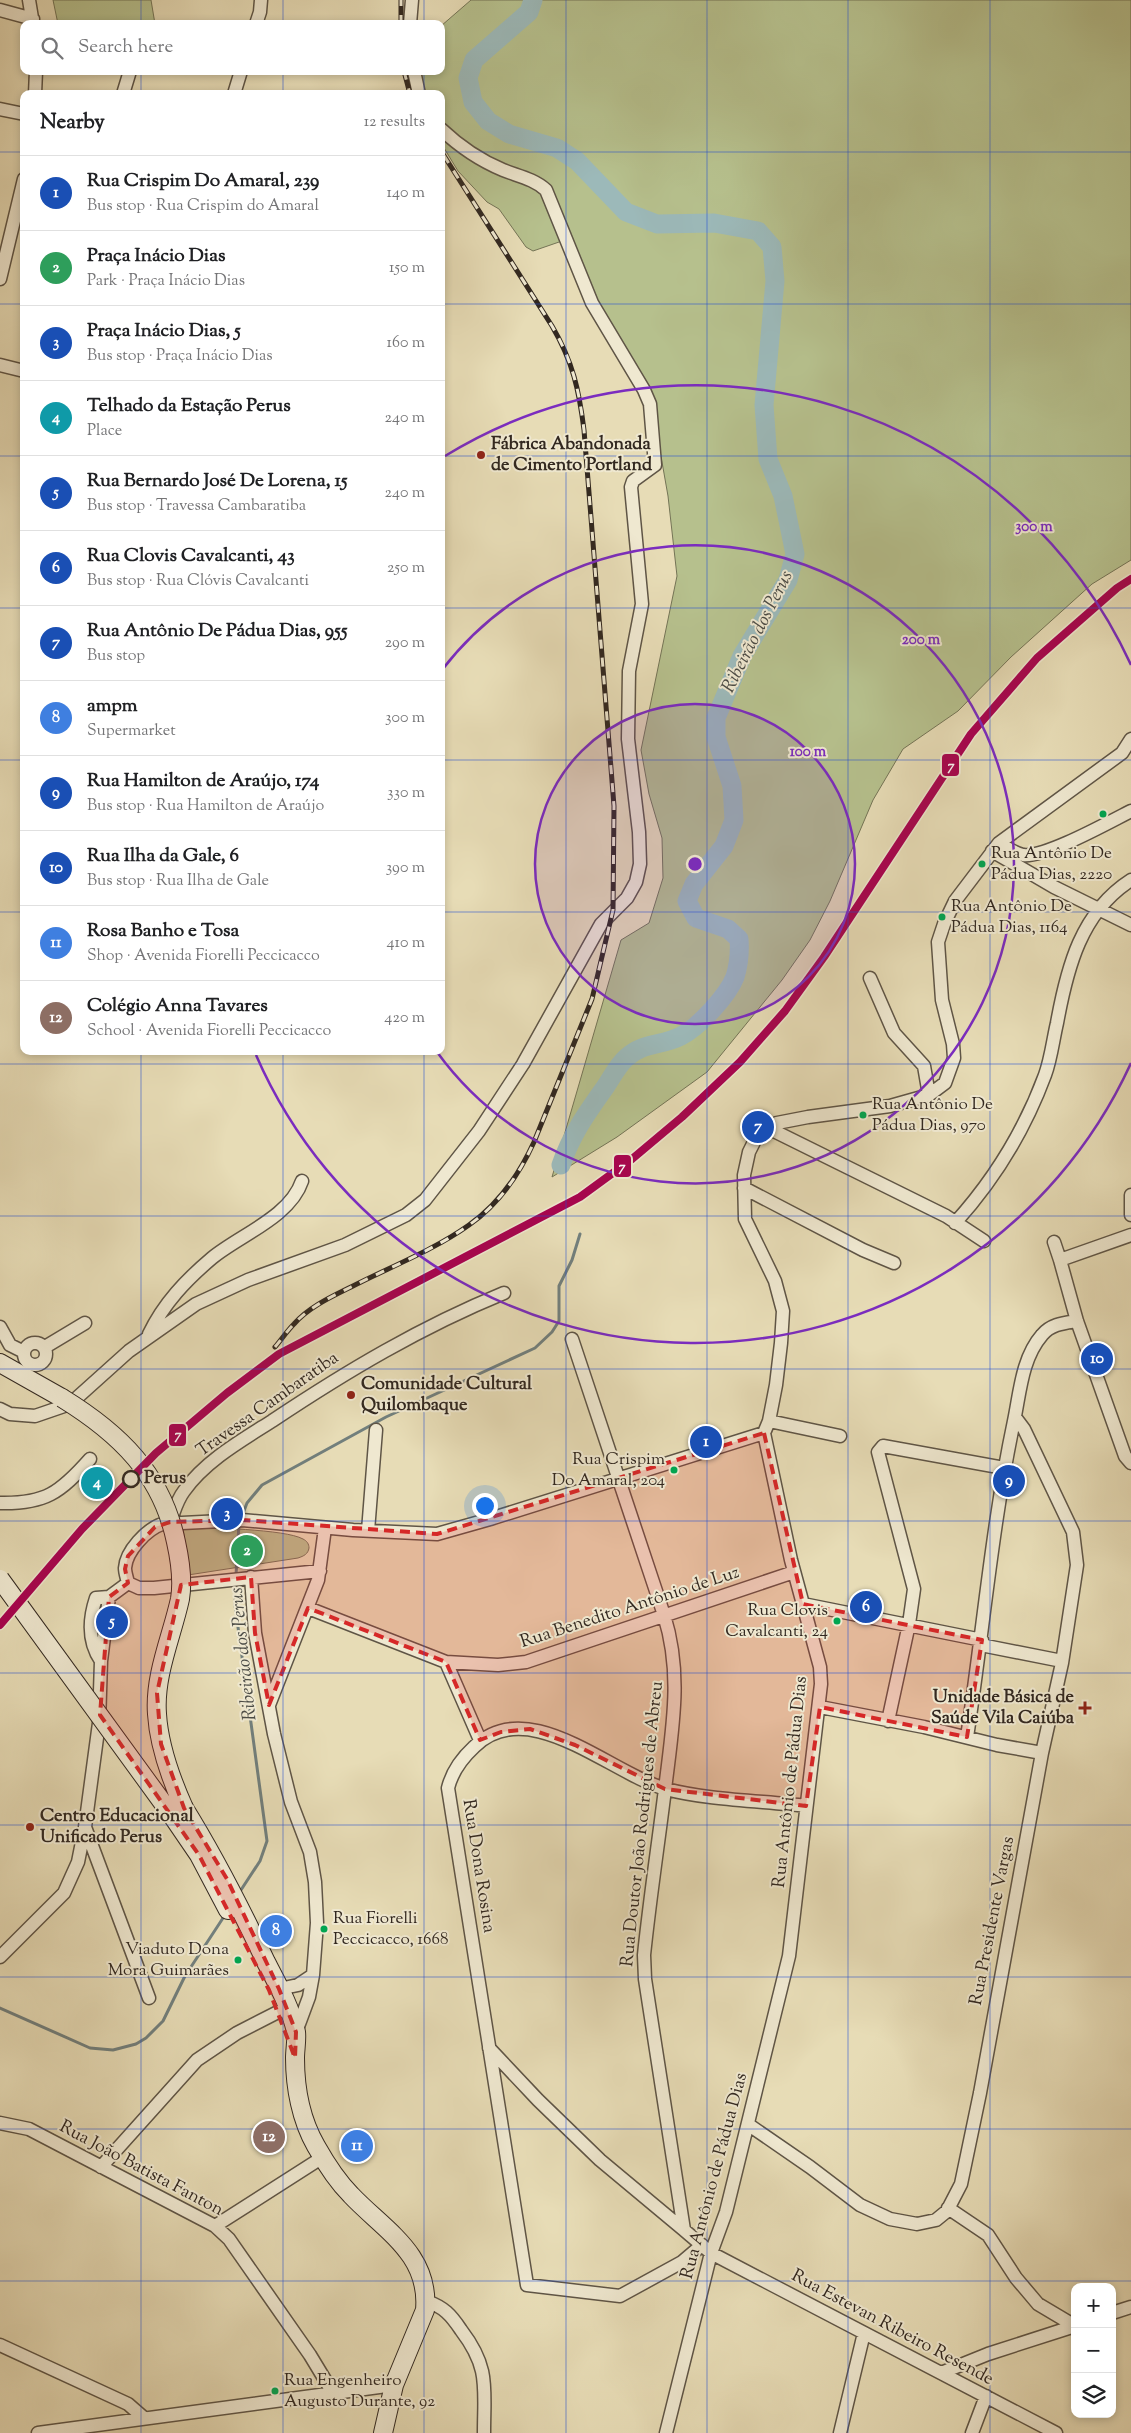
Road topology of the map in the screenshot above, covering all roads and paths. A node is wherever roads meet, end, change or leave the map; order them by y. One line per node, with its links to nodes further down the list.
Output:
1 (29, 0): 6 (street)
2 (412, 0): 8 (street)
3 (261, 2): 7 (street)
4 (0, 10): 5 (street)
5 (30, 20)
6 (33, 20)
7 (257, 20)
8 (410, 20)
9 (36, 75): 13 (street)
10 (129, 75): 14 (street)
11 (240, 75): 15 (street)
12 (415, 75): 16 (street)
13 (35, 90)
14 (124, 90)
15 (235, 90)
16 (418, 90)
17 (0, 108): 18 (street)
18 (20, 113)
19 (445, 132): 47 (street)
20 (20, 196): 21 (street)
21 (0, 279)
22 (0, 365): 23 (street)
23 (20, 370)
24 (1131, 740): 26 (street, Rua Antônio de Pádua Dias)
25 (1131, 811): 26 (street)
26 (995, 847): 28 (street); 31 (street, Rua Antônio de Pádua Dias)
27 (1131, 880): 28 (street)
28 (1098, 909): 29 (street); 37 (street)
29 (1131, 925)
30 (870, 978): 31 (street)
31 (929, 1095): 32 (street, Rua Antônio de Pádua Dias)
32 (768, 1128): 34 (street, Rua Antônio de Pádua Dias); 37 (street)
33 (302, 1181): 47 (street)
34 (744, 1188): 42 (street); 54 (street, Rua Antônio de Pádua Dias)
35 (1131, 1195): 36 (street)
36 (1131, 1215)
37 (955, 1223): 39 (street)
38 (1131, 1235): 41 (street)
39 (984, 1241)
40 (1054, 1242): 41 (street)
41 (1060, 1260): 44 (street)
42 (894, 1264)
43 (504, 1293): 62 (street, Travessa Cambaratiba)
44 (1077, 1321): 53 (street); 58 (street)
45 (85, 1323): 49 (street)
46 (0, 1327): 50 (street)
47 (148, 1337): 52 (street)
48 (572, 1338): 60 (street, Rua Doutor João Rodrigues de Abreu)
49 (45, 1348): 50 (street); 50 (street)
50 (24, 1352)
51 (0, 1363): 86 (main road, bridge)
52 (0, 1409)
53 (1015, 1417): 59 (street); 75 (street, Rua Presidente Vargas)
54 (766, 1427): 56 (street); 60 (street); 66 (street, Rua Antônio de Pádua Dias)
55 (376, 1430): 64 (street)
56 (840, 1436)
57 (90, 1459): 61 (street)
58 (1131, 1463)
59 (1004, 1468): 73 (street); 74 (street)
60 (618, 1478): 64 (street); 72 (street, Rua Doutor João Rodrigues de Abreu)
61 (0, 1503)
62 (170, 1522): 63 (street); 69 (street)
63 (325, 1528): 64 (street); 65 (street)
64 (368, 1531)
65 (320, 1570): 68 (street); 71 (street)
66 (794, 1572): 70 (street, Rua Antônio de Pádua Dias); 72 (street, Rua Benedito Antônio de Luz)
67 (0, 1578): 79 (main road, bridge)
68 (249, 1578): 69 (street); 77 (street)
69 (128, 1583): 79 (street)
70 (803, 1604): 73 (street); 78 (street, Rua Antônio de Pádua Dias)
71 (308, 1608): 76 (street, Rua Benedito Antônio de Luz); 77 (street)
72 (664, 1616): 76 (street, Rua Benedito Antônio de Luz); 84 (street, Rua Doutor João Rodrigues de Abreu)
73 (909, 1624): 74 (street); 80 (street)
74 (981, 1642): 75 (street); 81 (street)
75 (1062, 1661): 83 (street, Rua Presidente Vargas)
76 (446, 1662): 82 (street)
77 (269, 1705): 90 (street)
78 (820, 1708): 80 (street); 85 (street, Rua Antônio de Pádua Dias)
79 (100, 1715): 86 (main road, bridge); 87 (street)
80 (888, 1721): 81 (street)
81 (966, 1737): 83 (street)
82 (480, 1740): 84 (street); 95 (street, Rua Dona Rosina)
83 (1042, 1753): 101 (street, Rua Presidente Vargas)
84 (665, 1789): 85 (street); 103 (street, Rua Doutor João Rodrigues de Abreu)
85 (806, 1806): 98 (street, Rua Antônio de Pádua Dias)
86 (178, 1811): 88 (main road)
87 (85, 1827): 89 (street); 92 (street)
88 (239, 1917): 91 (main road); 93 (main road)
89 (0, 1957)
90 (313, 1974): 91 (street); 94 (street)
91 (279, 1989): 93 (main road)
92 (149, 1998)
93 (282, 2010): 94 (main road); 96 (main road); 100 (street)
94 (296, 2032): 96 (main road)
95 (489, 2048): 103 (street); 104 (street, Rua Dona Rosina)
96 (295, 2058): 99 (main road)
97 (0, 2123): 100 (street, Rua João Batista Fanton)
98 (749, 2125): 101 (street, Rua Presidente Vargas); 104 (street, Rua Antônio de Pádua Dias)
99 (323, 2157): 102 (street); 105 (main road)
100 (101, 2167): 102 (street, Rua João Batista Fanton)
101 (948, 2208): 108 (street)
102 (215, 2226): 114 (street, Rua João Batista Fanton)
103 (684, 2230): 104 (street)
104 (706, 2249): 110 (street, Rua Estevan Ribeiro Resende); 121 (street, Rua Antônio de Pádua Dias)
105 (426, 2301): 113 (main road); 120 (street)
106 (1131, 2308): 107 (street)
107 (1116, 2313)
108 (1071, 2324)
109 (1071, 2327): 112 (street)
110 (864, 2333): 112 (street, Rua Estevan Ribeiro Resende); 122 (street)
111 (0, 2346): 116 (street)
112 (941, 2373): 115 (street, Rua Estevan Ribeiro Resende)
113 (394, 2385): 114 (street); 119 (main road)
114 (333, 2393): 116 (street)
115 (986, 2396): 123 (street); 124 (street, Rua Estevan Ribeiro Resende)
116 (144, 2418): 117 (street)
117 (131, 2427): 118 (street)
118 (38, 2433)
119 (383, 2433)
120 (484, 2433)
121 (666, 2433)
122 (840, 2433)
123 (972, 2433)
124 (1056, 2433)

